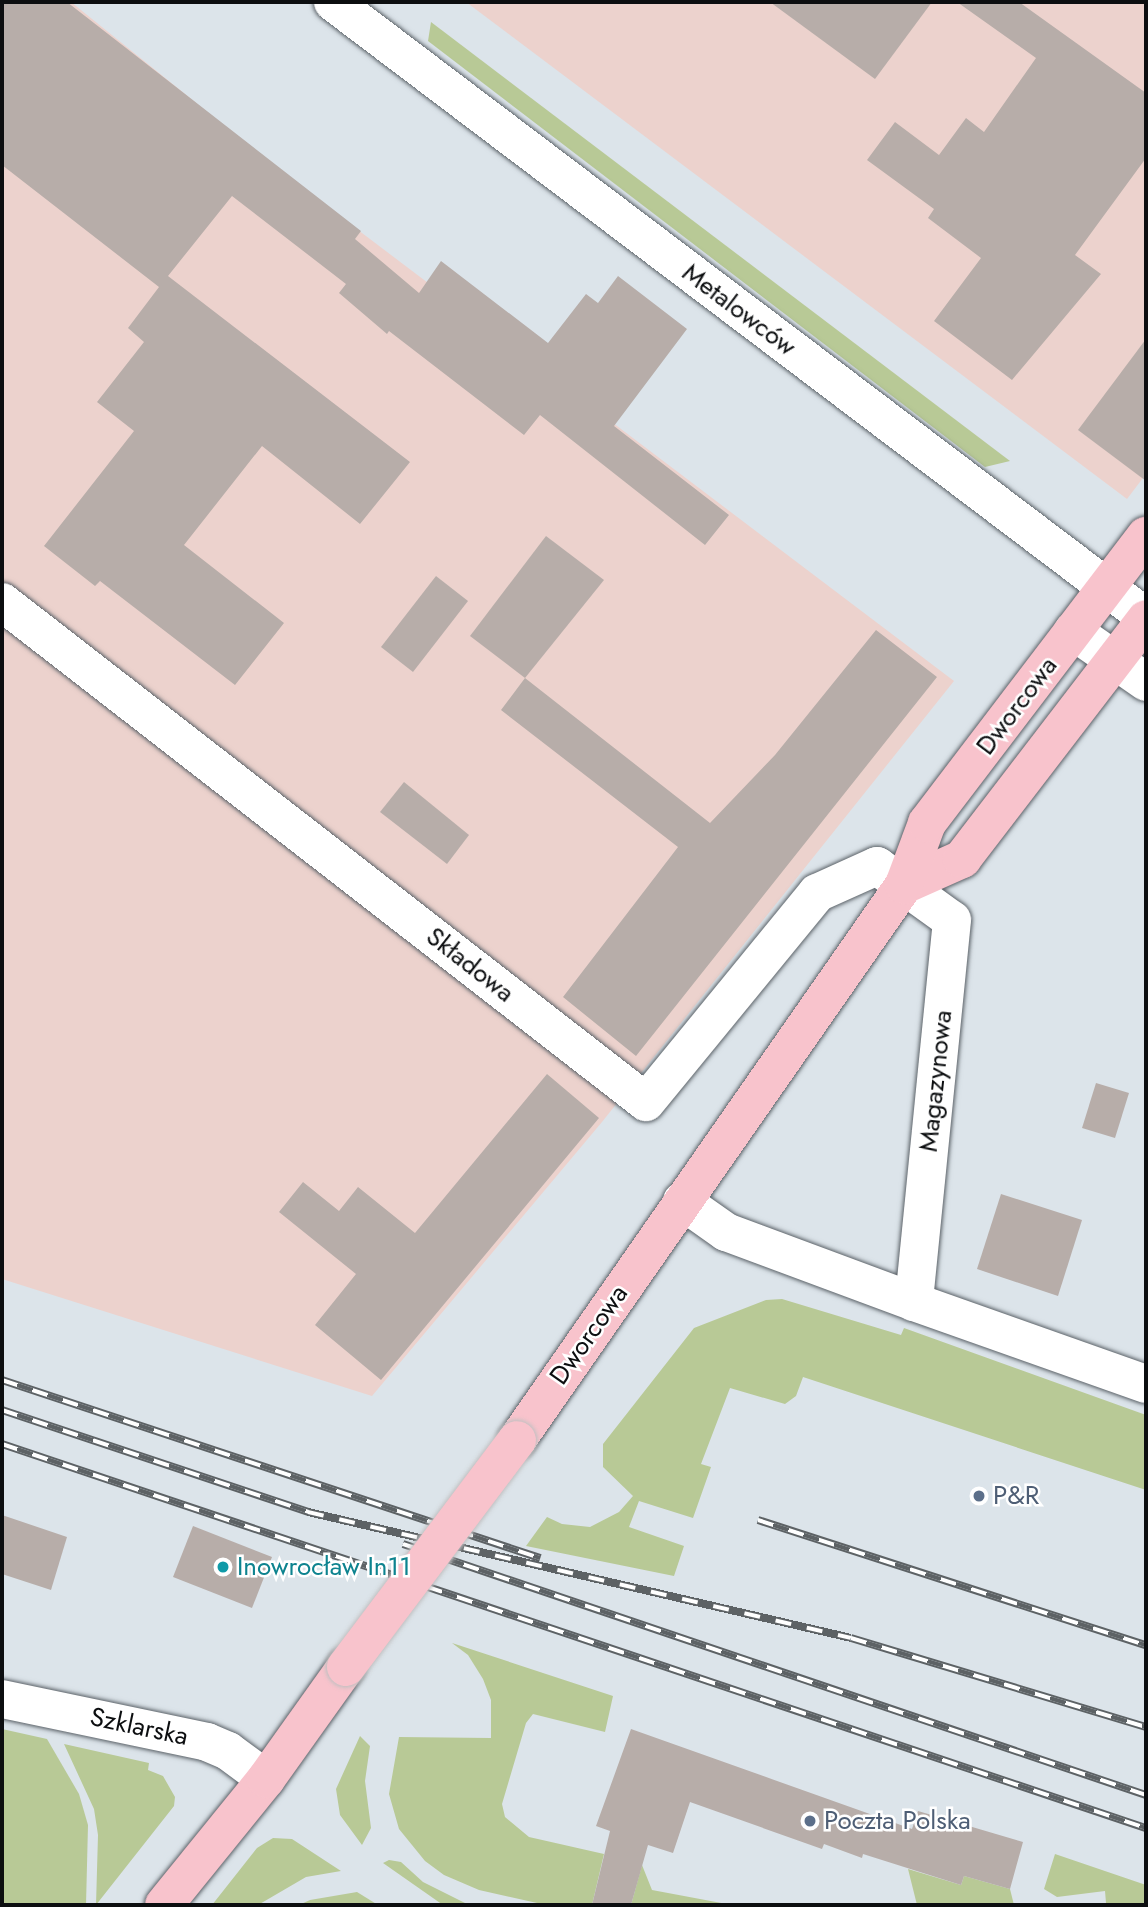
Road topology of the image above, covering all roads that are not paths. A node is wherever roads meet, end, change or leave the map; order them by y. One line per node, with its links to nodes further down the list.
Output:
1 (333, 2): 3 (street, Metalowców)
2 (1146, 536): 3 (main road, Dworcowa)
3 (1106, 589): 5 (street, Metalowców); 6 (main road, Dworcowa)
4 (2, 602): 9 (street, Składowa)
5 (1146, 618): 7 (main road, Dworcowa)
6 (1073, 632): 7 (street); 9 (main road, Dworcowa)
7 (1113, 661): 8 (street); 9 (main road, Dworcowa)
8 (1146, 682)
9 (904, 885): 10 (main road, Dworcowa); 11 (street, Magazynowa)
10 (682, 1201): 11 (street); 14 (main road, Dworcowa, bridge)
11 (914, 1302): 12 (street)
12 (1146, 1384)
13 (2, 1699): 14 (street, Szklarska)
14 (266, 1779): 15 (main road, Dworcowa)
15 (164, 1905)

